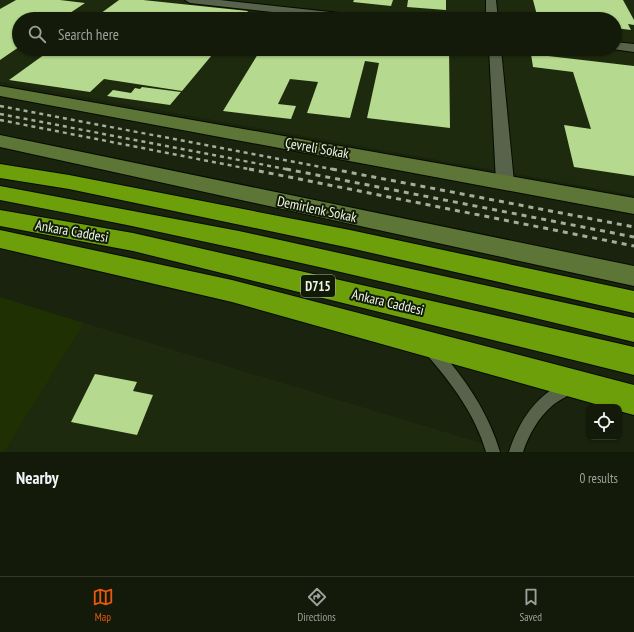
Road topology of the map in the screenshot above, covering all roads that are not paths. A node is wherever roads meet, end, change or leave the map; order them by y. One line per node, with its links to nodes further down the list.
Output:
1 (190, 0): 3 (street)
2 (491, 0): 4 (street)
3 (302, 12)
4 (492, 12)
5 (622, 47): 6 (street)
6 (634, 48)
7 (496, 56): 11 (street)
8 (0, 91): 11 (street, Çevreli Sokak)
9 (0, 141): 16 (street, Demirlenk Sokak)
10 (0, 171): 17 (highway)
11 (505, 182): 13 (street, Çevreli Sokak)
12 (0, 193): 18 (highway, Ankara Caddesi / D715)
13 (634, 206)
14 (0, 218): 20 (highway, Ankara Caddesi / D715)
15 (0, 239): 19 (highway)
16 (634, 276)
17 (634, 302)
18 (634, 330)
19 (423, 342): 21 (highway); 23 (lane)
20 (634, 361)
21 (576, 384): 22 (highway); 24 (lane)
22 (634, 400)
23 (493, 452)
24 (516, 452)

